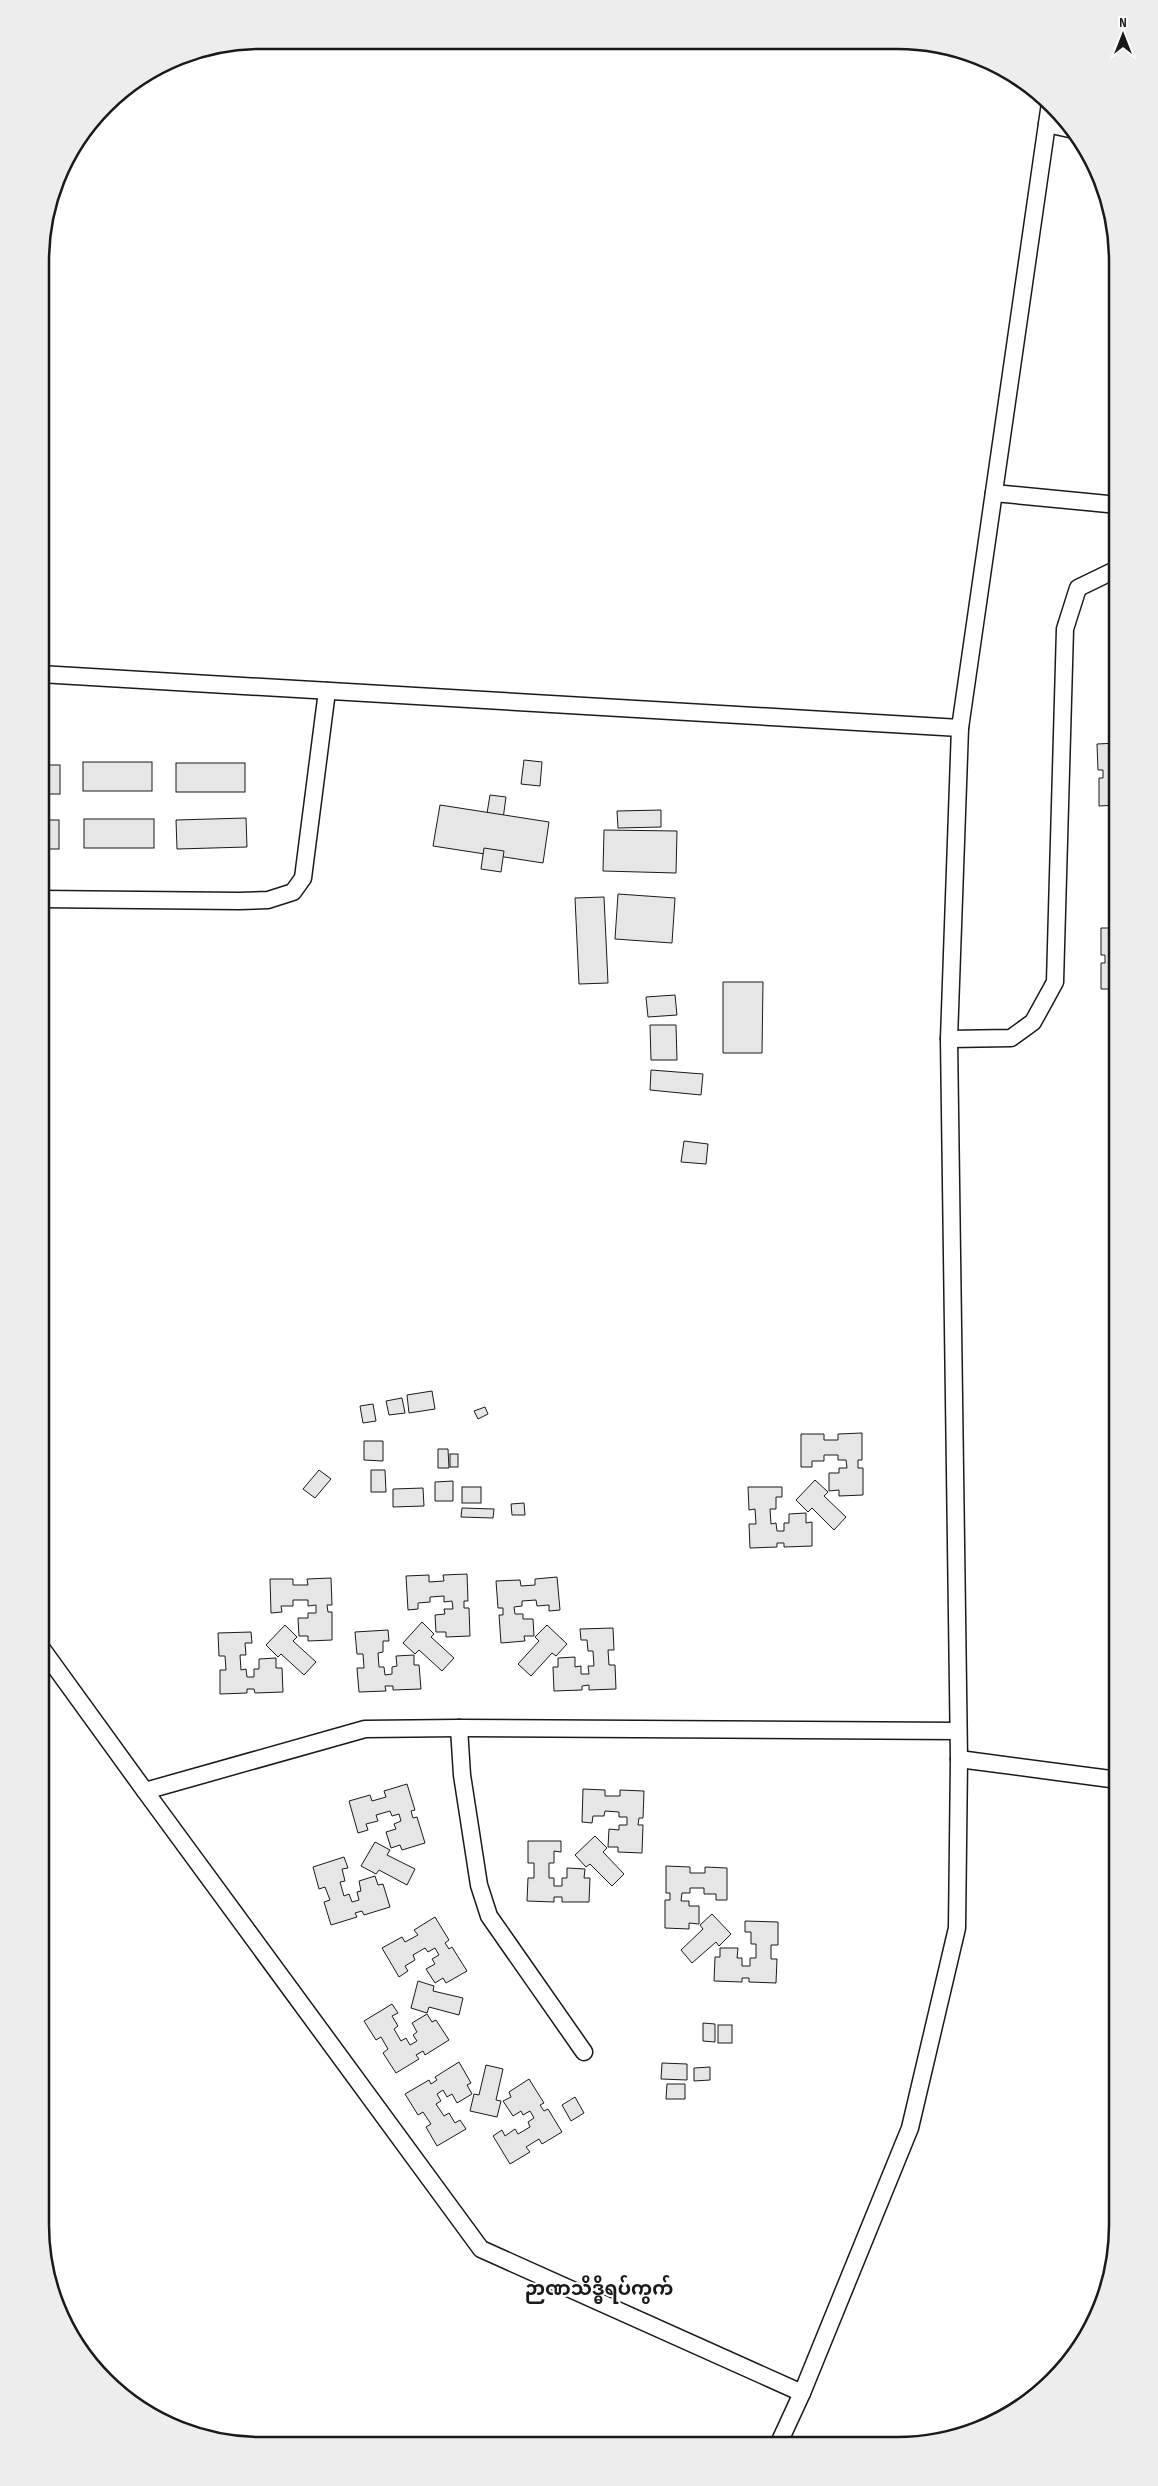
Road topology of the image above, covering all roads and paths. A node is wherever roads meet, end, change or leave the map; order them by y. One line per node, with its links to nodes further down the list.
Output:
1 (1049, 113): 2 (street)
2 (1047, 124): 3 (street); 4 (street)
3 (1062, 127)
4 (994, 493): 5 (street); 9 (street)
5 (1109, 504)
6 (1109, 573): 11 (street)
7 (49, 675): 8 (street)
8 (327, 691): 9 (street); 10 (street)
9 (960, 728): 11 (street)
10 (49, 899)
11 (949, 1039): 14 (street)
12 (49, 1658): 17 (street)
13 (459, 1728): 14 (street); 17 (street); 18 (street)
14 (958, 1731): 15 (street)
15 (959, 1759): 16 (street); 19 (street)
16 (1109, 1779)
17 (145, 1791): 19 (street)
18 (584, 2052)
19 (802, 2393): 20 (street)
20 (782, 2437)

